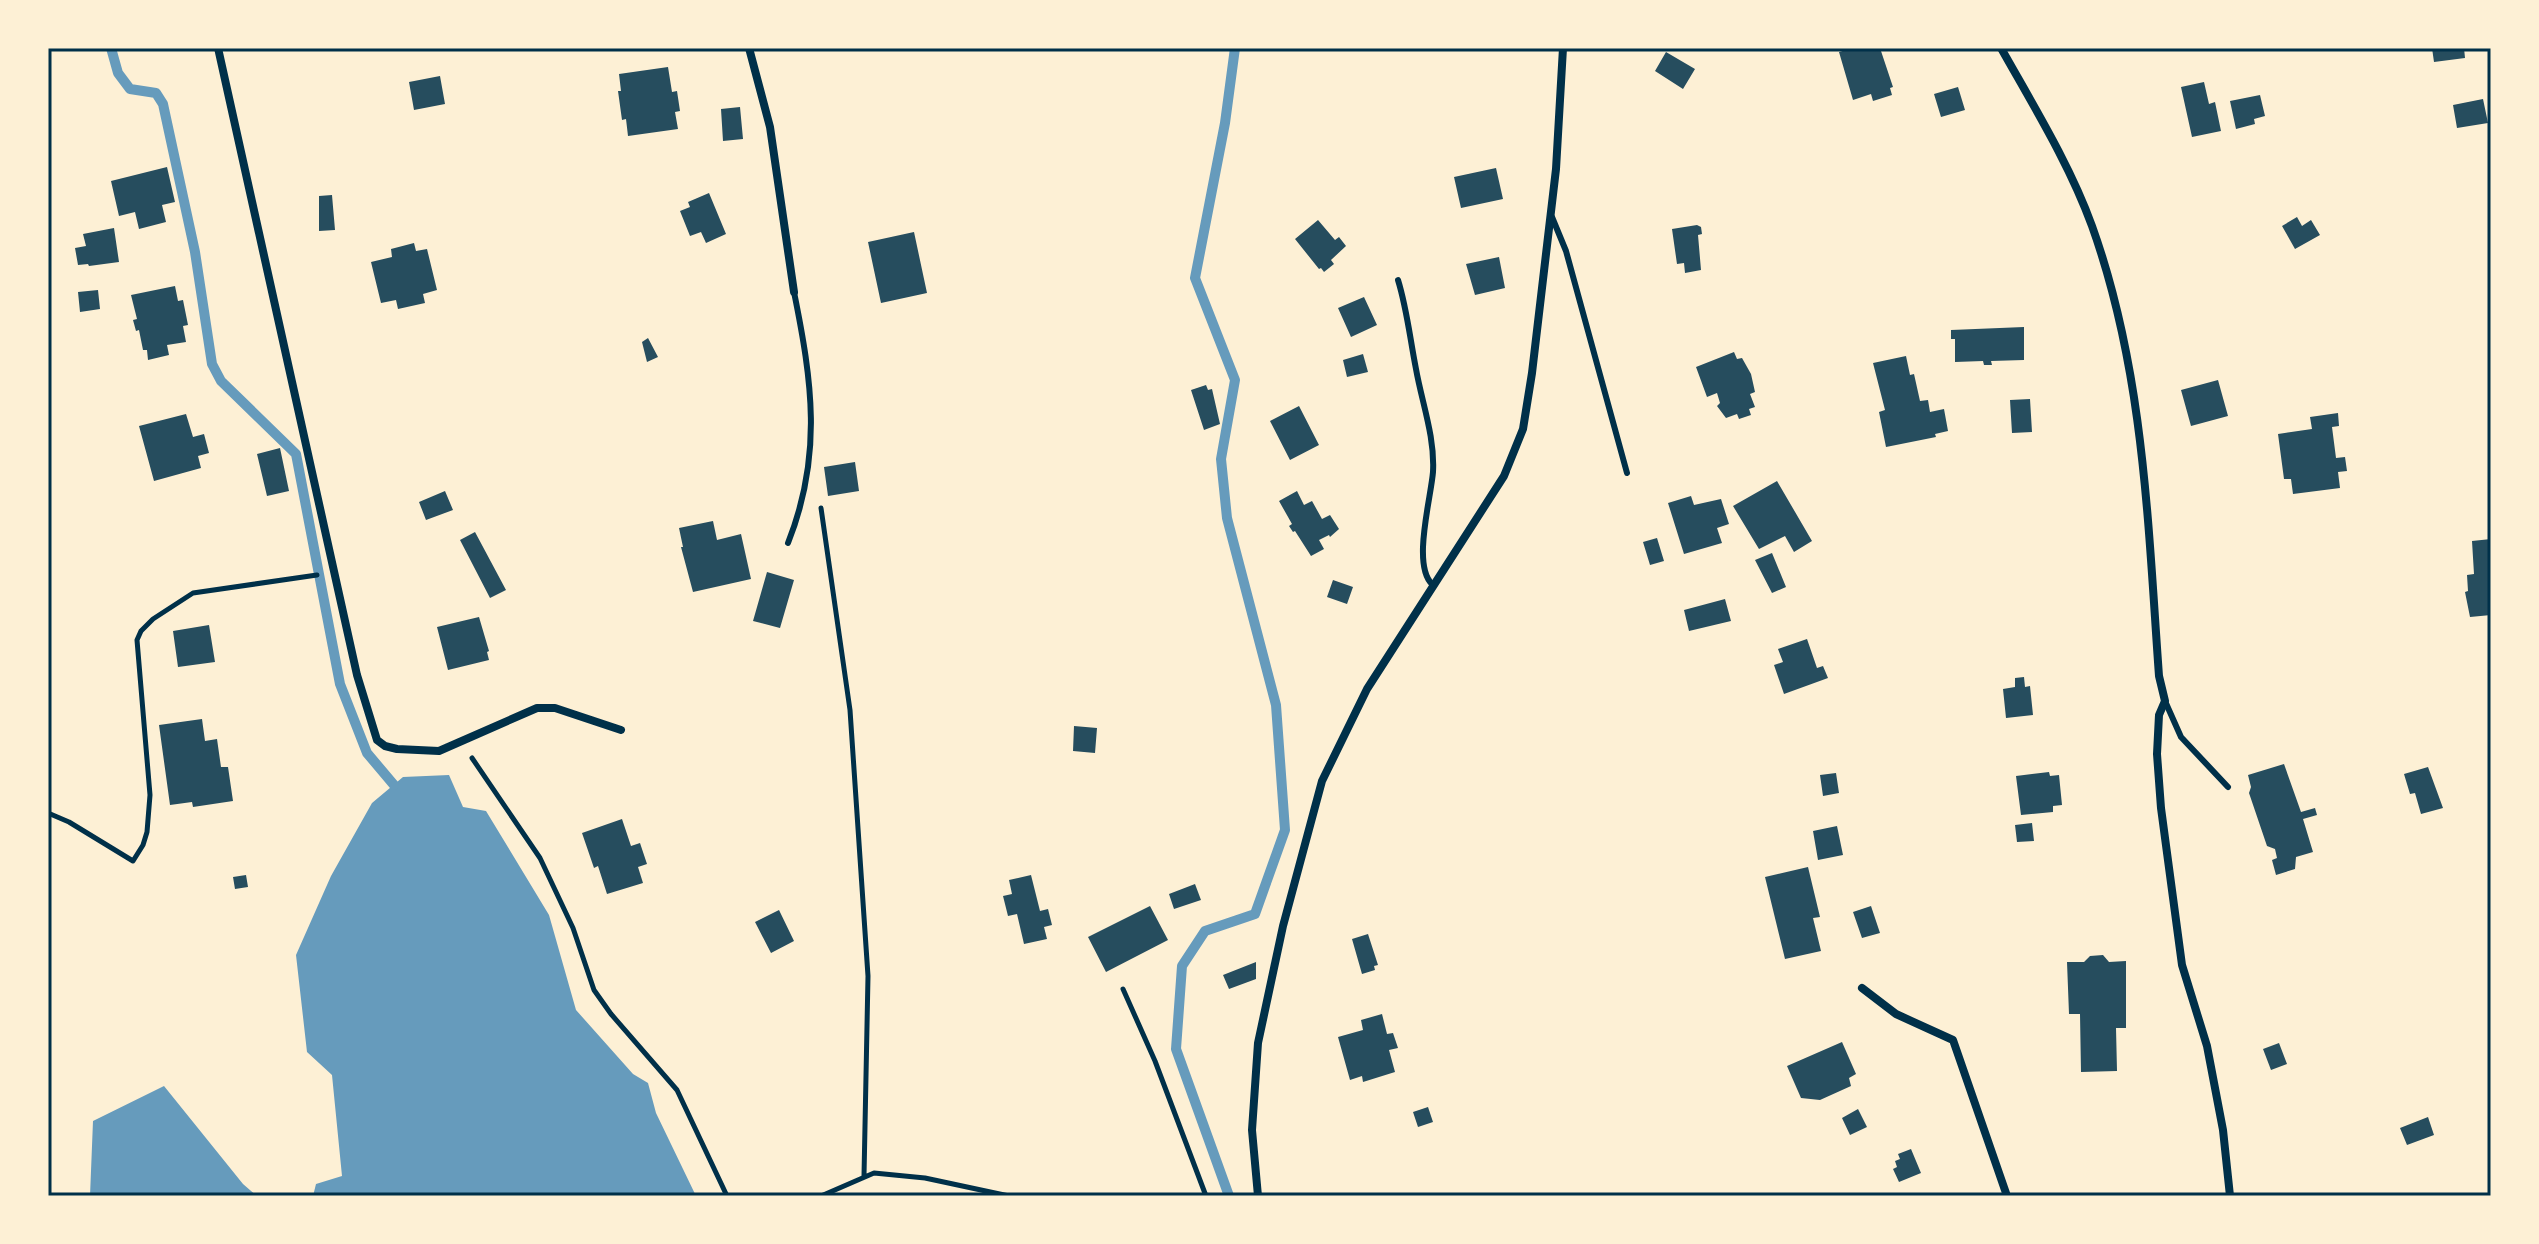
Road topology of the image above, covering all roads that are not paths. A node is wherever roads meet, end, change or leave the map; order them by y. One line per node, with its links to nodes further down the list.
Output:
1 (218, 48): 12 (street)
2 (749, 48): 7 (street)
3 (1563, 48): 5 (street)
4 (2001, 48): 11 (street)
5 (1551, 213): 8 (lane); 10 (street)
6 (1398, 280): 10 (lane)
7 (794, 292): 9 (lane)
8 (1627, 473)
9 (788, 543)
10 (1432, 584): 15 (street)
11 (2165, 701): 13 (lane); 17 (street)
12 (621, 730)
13 (2228, 787)
14 (1862, 988): 16 (street)
15 (1258, 1196)
16 (2007, 1196)
17 (2230, 1196)

